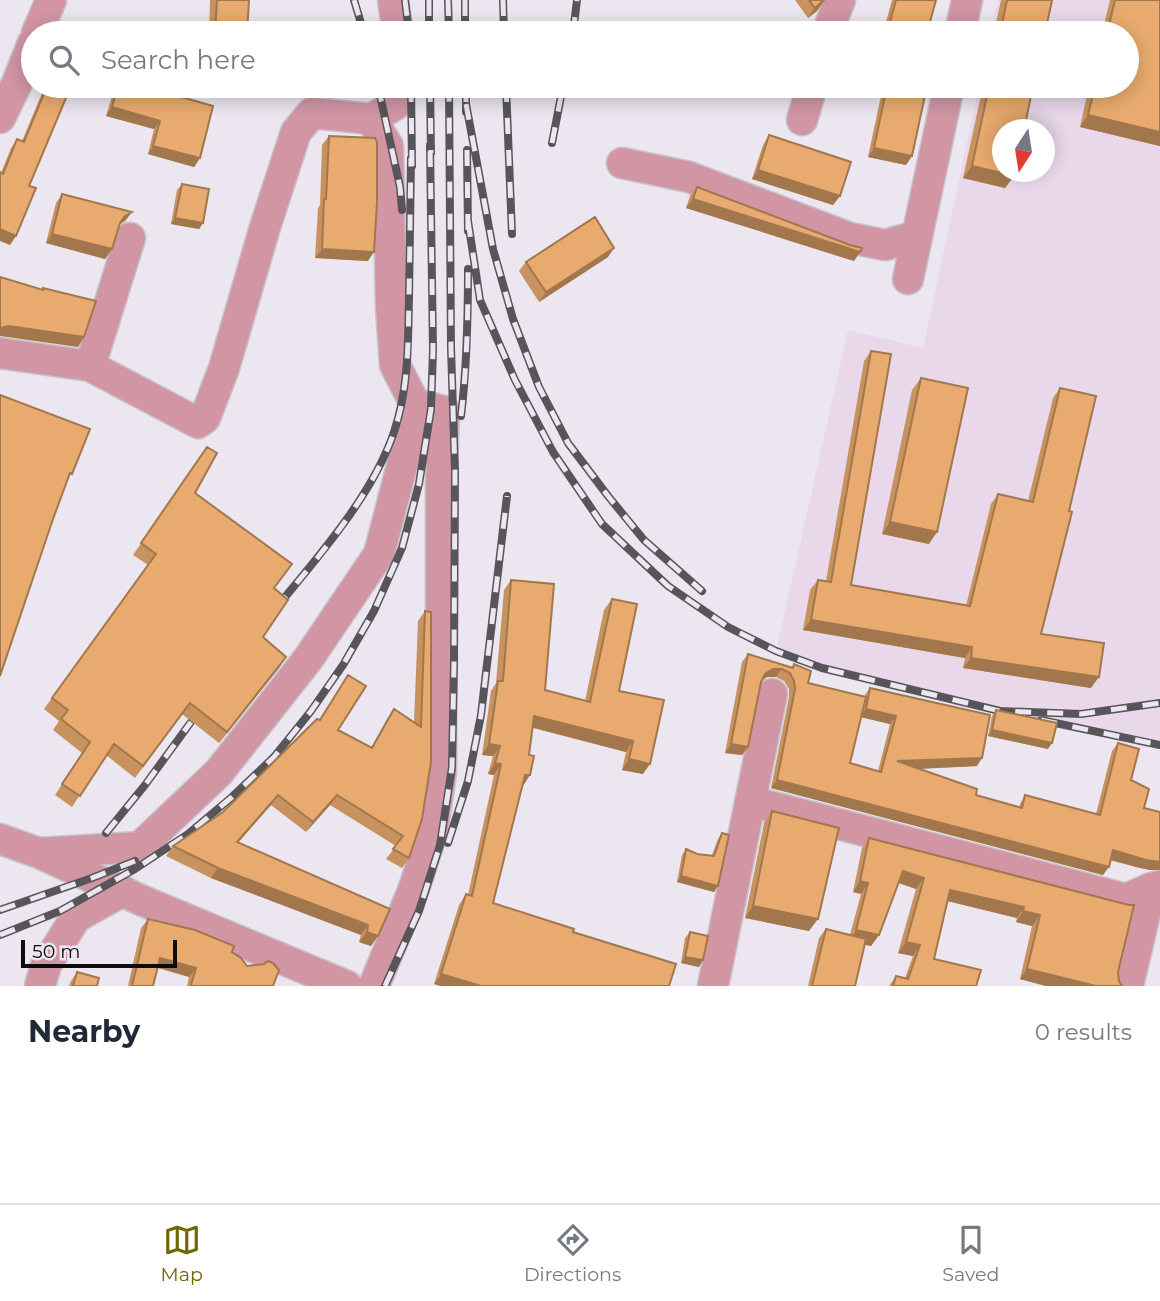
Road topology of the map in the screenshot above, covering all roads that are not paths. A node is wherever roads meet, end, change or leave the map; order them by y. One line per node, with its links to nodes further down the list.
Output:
1 (51, 0): 5 (street)
2 (394, 0): 6 (street)
3 (840, 0): 7 (street)
4 (967, 0): 8 (street)
5 (42, 21)
6 (397, 21)
7 (832, 21)
8 (963, 21)
9 (21, 62): 10 (street)
10 (9, 81): 14 (street)
11 (395, 98): 15 (street)
12 (808, 98): 16 (street)
13 (946, 98): 18 (street)
14 (0, 118)
15 (371, 119): 22 (street); 23 (street)
16 (802, 120)
17 (622, 163): 18 (street)
18 (917, 236): 20 (street)
19 (130, 238): 22 (street)
20 (908, 279)
21 (0, 353): 22 (street)
22 (90, 366)
23 (415, 404): 27 (street); 32 (street)
24 (772, 694): 25 (street)
25 (750, 801): 28 (street); 33 (street)
26 (0, 839): 27 (street)
27 (40, 853): 29 (street)
28 (1156, 887): 34 (street)
29 (123, 891): 30 (street); 31 (street)
30 (40, 986)
31 (347, 986)
32 (373, 986)
33 (713, 986)
34 (1128, 986)

